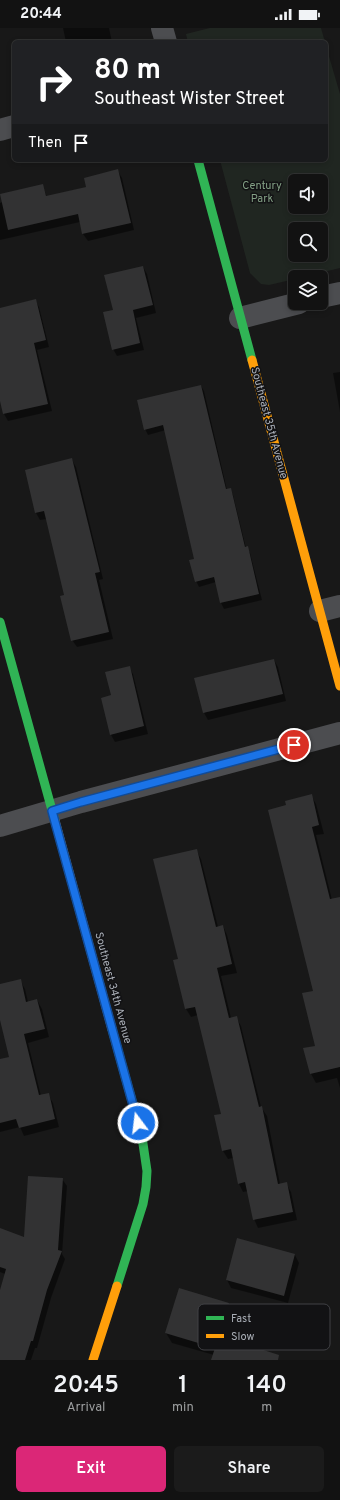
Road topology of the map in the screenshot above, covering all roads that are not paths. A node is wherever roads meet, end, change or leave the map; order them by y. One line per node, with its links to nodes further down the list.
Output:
1 (162, 28): 2 (street)
2 (165, 40)
3 (12, 127): 4 (street)
4 (0, 130)
5 (199, 162): 9 (street, Southeast 35th Avenue)
6 (340, 293): 7 (street)
7 (328, 296)
8 (288, 306): 9 (street)
9 (240, 318): 10 (street, Southeast 35th Avenue)
10 (330, 609): 12 (street, Southeast 35th Avenue)
11 (0, 622): 14 (street, Southeast 34th Avenue)
12 (340, 686)
13 (340, 733): 14 (street)
14 (52, 811): 15 (street); 16 (street, Southeast 34th Avenue)
15 (0, 826)
16 (93, 1360)

